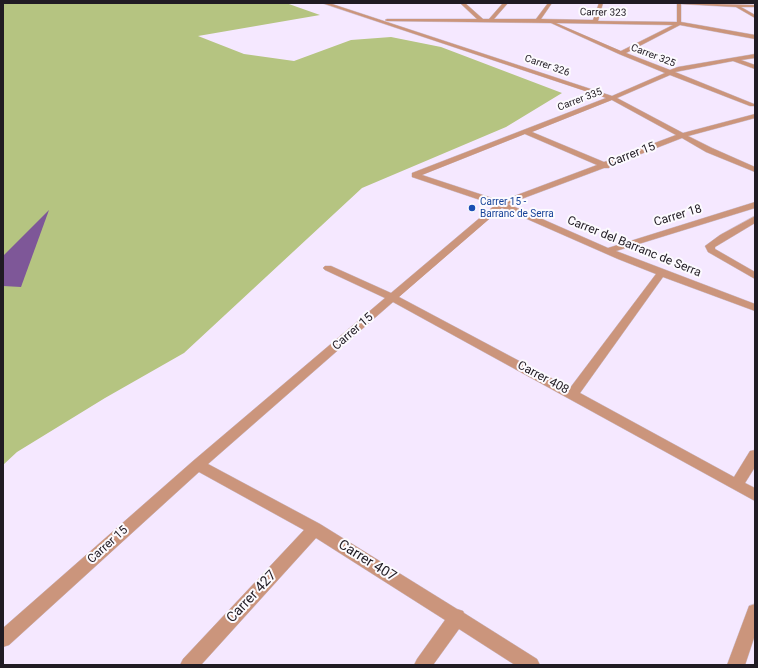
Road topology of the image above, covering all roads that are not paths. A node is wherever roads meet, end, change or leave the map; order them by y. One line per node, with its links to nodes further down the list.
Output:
1 (324, 3): 11 (street, Carrer 326)
2 (462, 3): 12 (street)
3 (506, 3): 13 (street)
4 (550, 3): 14 (street)
5 (601, 3): 16 (street)
6 (679, 3): 17 (street)
7 (683, 3): 8 (street)
8 (736, 6): 9 (street); 10 (street)
9 (755, 6)
10 (755, 17)
11 (377, 20): 12 (street, Carrer 323); 24 (street, Carrer 326)
12 (481, 20): 13 (street, Carrer 323)
13 (491, 20): 14 (street, Carrer 323)
14 (537, 21): 15 (street, Carrer 323)
15 (548, 21): 16 (street, Carrer 323); 19 (street, Carrer 325)
16 (595, 22): 17 (street, Carrer 323)
17 (679, 24): 18 (street, Carrer 323); 19 (street)
18 (755, 37)
19 (621, 53): 23 (street, Carrer 325)
20 (755, 56): 21 (street, Carrer 335)
21 (735, 60): 22 (street); 23 (street, Carrer 335)
22 (755, 67)
23 (670, 72): 24 (street, Carrer 335); 25 (street, Carrer 325)
24 (612, 98): 27 (street, Carrer 335); 28 (street, Carrer 326)
25 (752, 105)
26 (755, 116): 28 (street, Carrer 15)
27 (526, 132): 29 (street); 31 (street, Carrer 335)
28 (684, 135): 29 (street, Carrer 15); 30 (street, Carrer 326)
29 (606, 166): 32 (street, Carrer 15)
30 (755, 170)
31 (414, 175): 32 (street, Carrer del Barranc de Serra)
32 (501, 204): 35 (street, Carrer del Barranc de Serra); 39 (street, Carrer 15)
33 (755, 205): 35 (street, Carrer 18)
34 (755, 219): 38 (street)
35 (608, 251): 37 (street, Carrer del Barranc de Serra)
36 (328, 268): 39 (street, Carrer 408)
37 (661, 272): 40 (street, Carrer del Barranc de Serra); 41 (street)
38 (755, 276)
39 (393, 298): 41 (street, Carrer 408); 43 (street, Carrer 15)
40 (755, 308)
41 (572, 394): 44 (street, Carrer 408)
42 (755, 455): 44 (street)
43 (198, 464): 46 (street, Carrer 407); 49 (street, Carrer 15)
44 (737, 484): 45 (street, Carrer 408)
45 (755, 495)
46 (315, 529): 48 (street, Carrer 407); 50 (street, Carrer 427)
47 (755, 612): 53 (street)
48 (457, 617): 51 (street); 52 (street, Carrer 407)
49 (3, 639)
50 (189, 665)
51 (423, 665)
52 (531, 665)
53 (736, 665)

